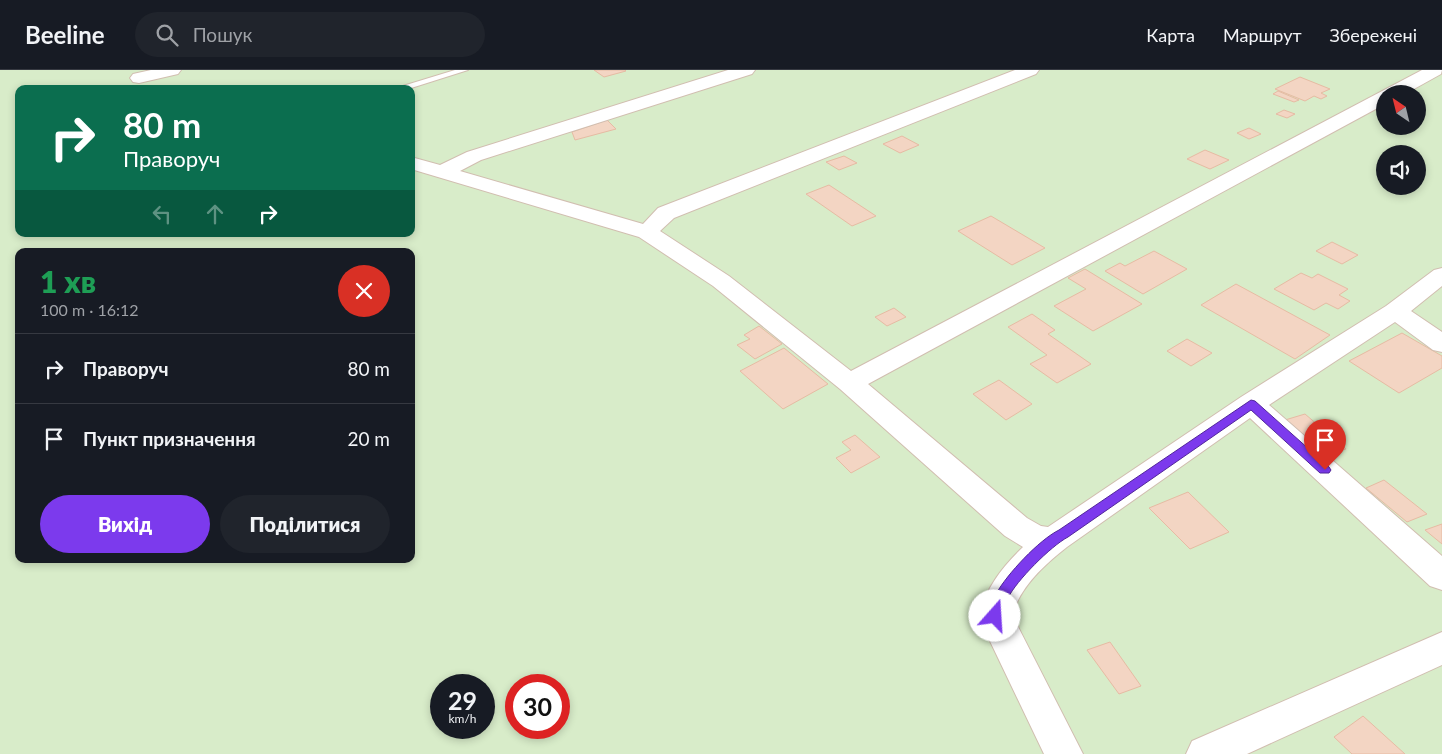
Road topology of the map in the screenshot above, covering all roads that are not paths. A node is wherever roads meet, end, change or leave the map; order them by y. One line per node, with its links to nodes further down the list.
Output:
1 (172, 70): 6 (street)
2 (464, 70): 7 (lane)
3 (746, 70): 11 (street)
4 (1030, 70): 12 (street)
5 (1435, 70): 8 (street)
6 (141, 79)
7 (411, 85)
8 (1408, 85)
9 (1376, 102): 16 (street)
10 (415, 164): 11 (street)
11 (440, 173): 12 (street)
12 (647, 232): 16 (street)
13 (1442, 275): 14 (street)
14 (1395, 311): 15 (street); 17 (street)
15 (1442, 344)
16 (849, 383): 18 (street)
17 (1251, 404): 18 (street); 19 (street)
18 (1051, 540): 21 (street)
19 (1442, 576)
20 (1442, 648): 22 (street)
21 (1064, 754)
22 (1205, 754)

